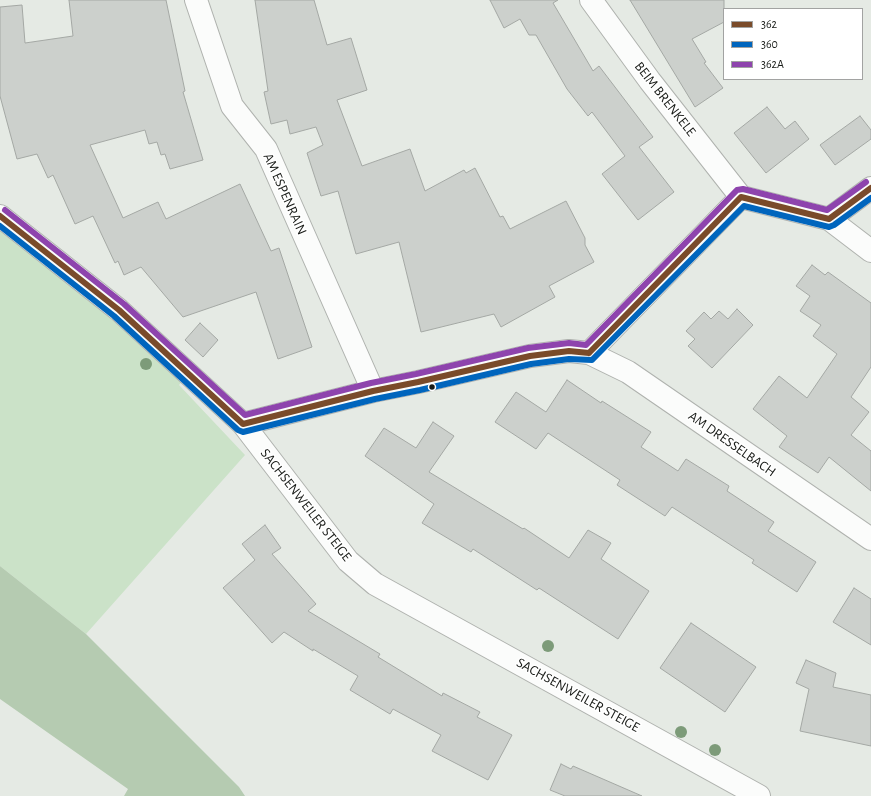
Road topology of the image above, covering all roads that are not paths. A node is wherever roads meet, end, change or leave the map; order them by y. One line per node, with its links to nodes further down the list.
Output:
1 (196, 0): 9 (street, AM ESPENRAIN)
2 (590, 0): 4 (street, BEIM BRENKELE)
3 (871, 188): 6 (street)
4 (741, 197): 6 (street); 8 (street)
5 (0, 216): 10 (street, SACHSENWEILER STEIGE)
6 (829, 219): 7 (street)
7 (871, 251)
8 (590, 353): 9 (street); 11 (street, AM DRESSELBACH)
9 (373, 391): 10 (street)
10 (243, 424): 12 (street, SACHSENWEILER STEIGE)
11 (871, 539)
12 (759, 796)

